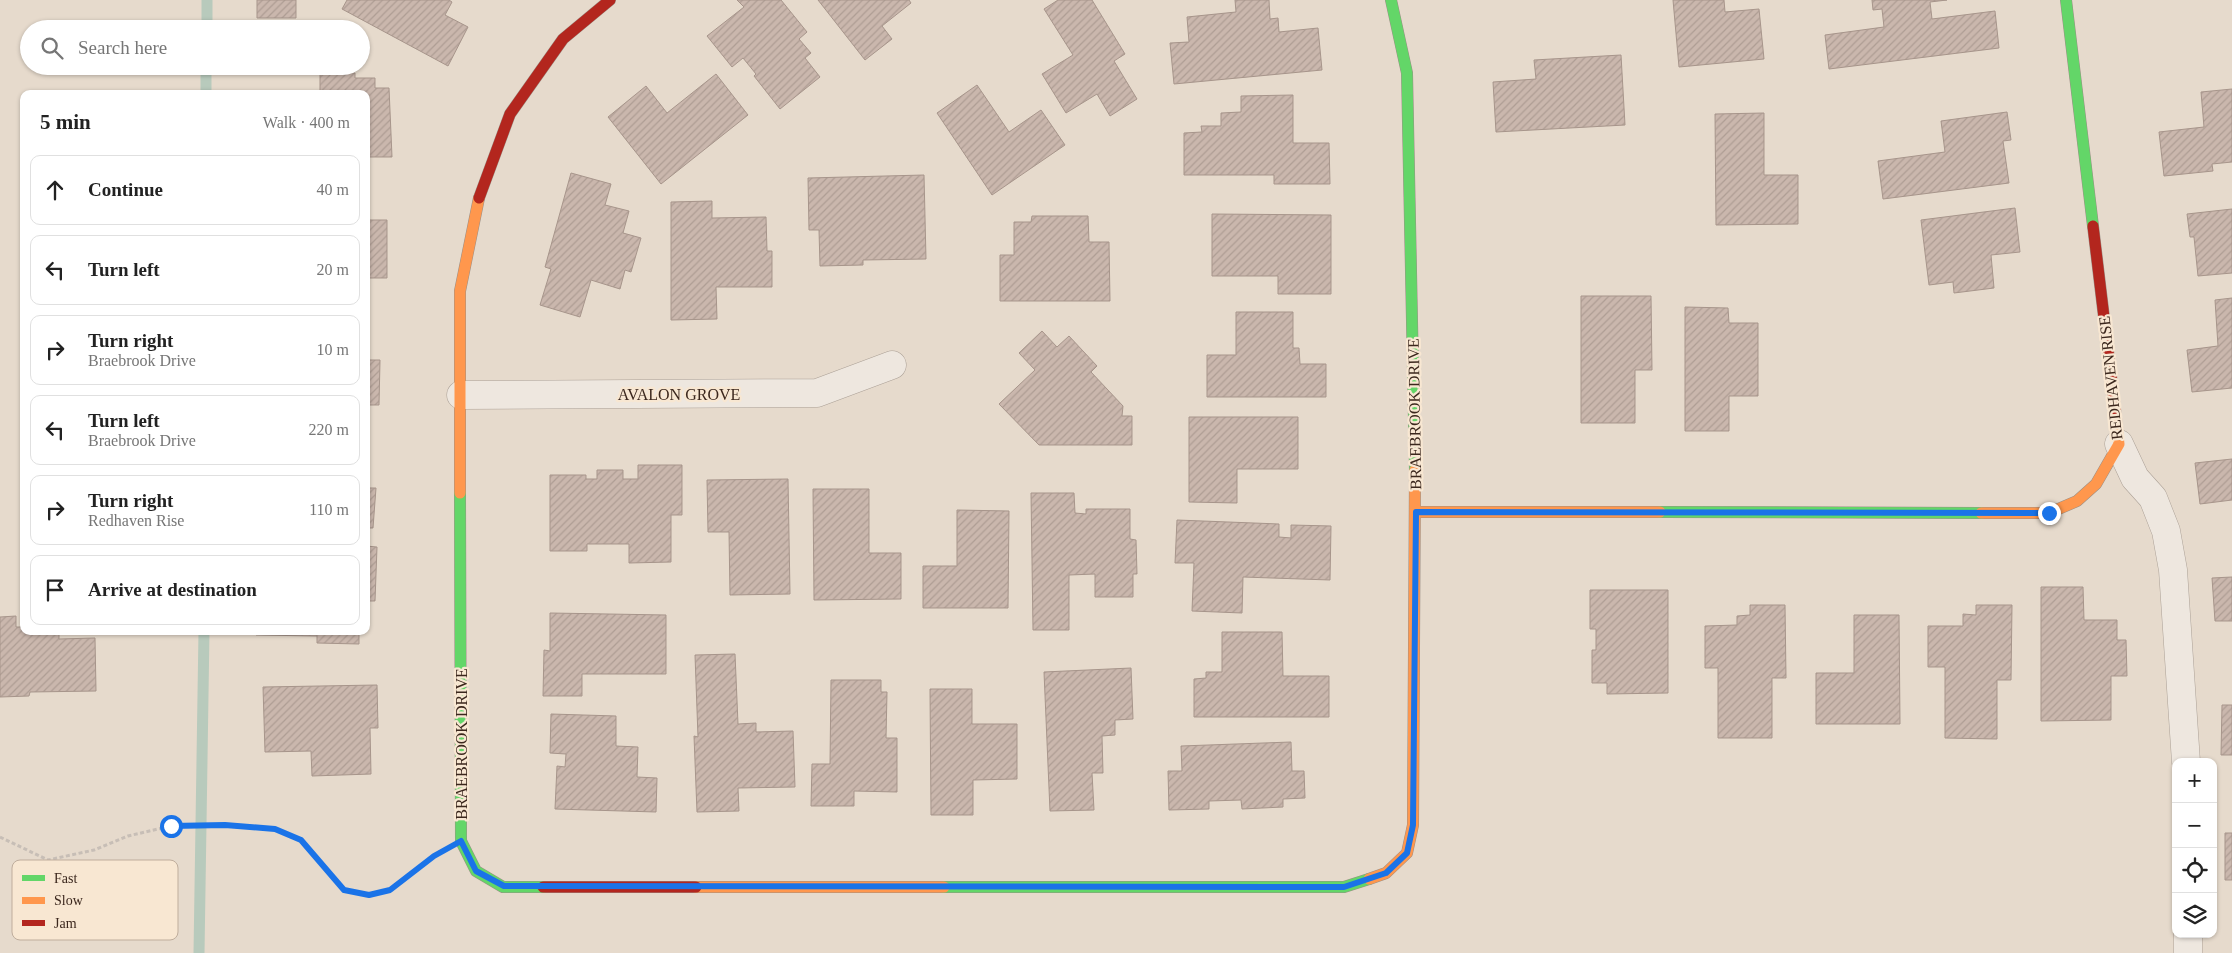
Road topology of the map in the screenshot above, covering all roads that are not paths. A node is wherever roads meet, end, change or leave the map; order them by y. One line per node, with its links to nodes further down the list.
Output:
1 (610, 0): 5 (street, BRAEBROOK DRIVE)
2 (1391, 0): 7 (street, BRAEBROOK DRIVE)
3 (2066, 0): 6 (street, REDHAVEN RISE)
4 (892, 365): 5 (street, AVALON GROVE)
5 (461, 395): 7 (street, BRAEBROOK DRIVE)
6 (2119, 444): 7 (street, REDHAVEN RISE); 8 (street)
7 (1416, 512)
8 (2186, 758)
9 (2188, 938): 10 (street)
10 (2188, 953)

